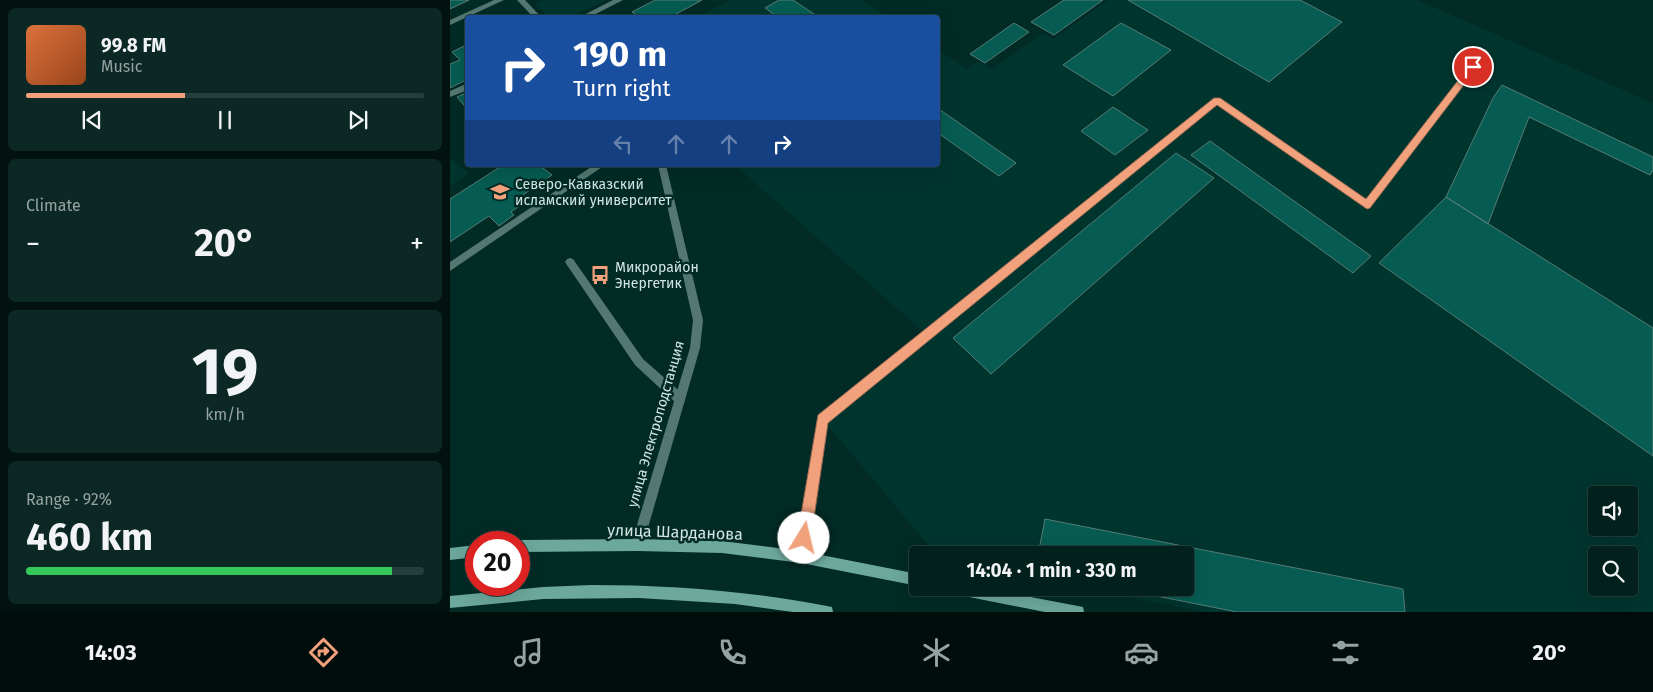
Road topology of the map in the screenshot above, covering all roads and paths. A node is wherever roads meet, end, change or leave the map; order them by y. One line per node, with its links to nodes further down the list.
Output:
1 (500, 0): 4 (street)
2 (521, 0): 5 (street)
3 (618, 0): 6 (street)
4 (467, 15)
5 (536, 15)
6 (587, 15)
7 (465, 16): 8 (street)
8 (450, 23)
9 (1485, 52): 21 (street)
10 (465, 87): 11 (street)
11 (451, 94)
12 (598, 167): 15 (street)
13 (662, 167): 16 (street, улица Электроподстанция)
14 (570, 262): 16 (street)
15 (450, 267)
16 (680, 399): 17 (street, улица Электроподстанция)
17 (637, 545): 18 (main road, улица Шарданова); 21 (main road, улица Шарданова)
18 (530, 546)
19 (465, 552): 20 (main road)
20 (450, 554)
21 (801, 557): 22 (main road, улица Шарданова)
22 (909, 578)
23 (995, 596): 26 (main road)
24 (450, 602): 25 (main road)
25 (827, 612)
26 (1078, 612)

